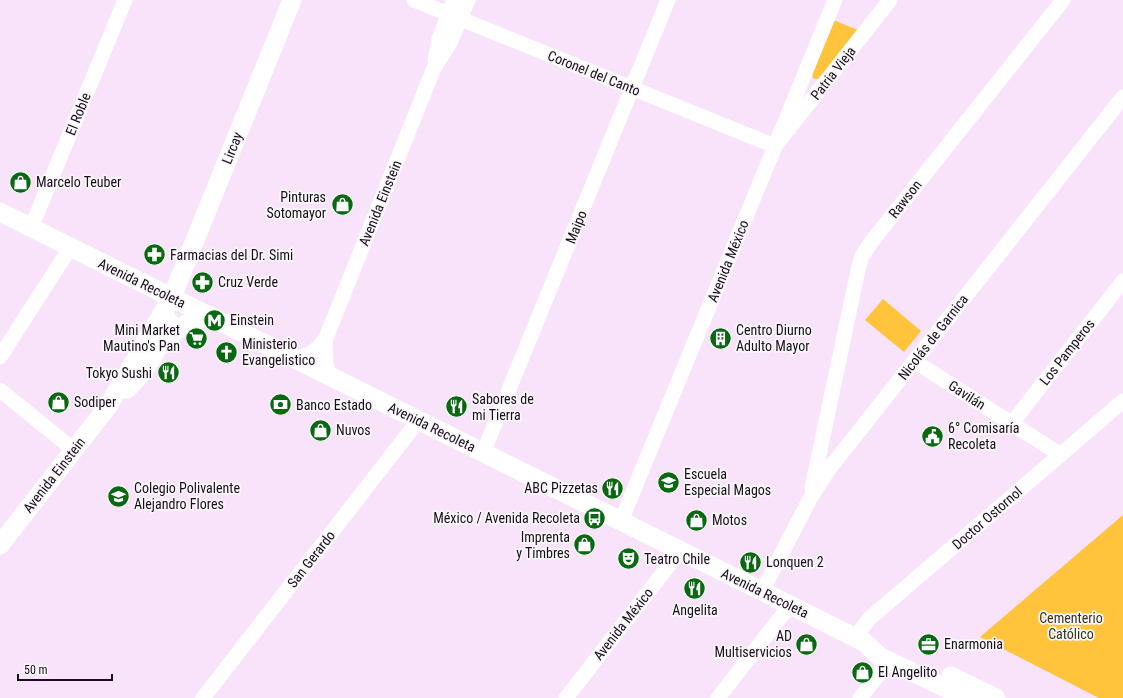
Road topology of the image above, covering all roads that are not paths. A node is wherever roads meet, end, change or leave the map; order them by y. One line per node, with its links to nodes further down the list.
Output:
1 (125, 0): 15 (street, El Roble)
2 (292, 0): 18 (main road, Lircay)
3 (414, 0): 10 (street, Coronel del Canto)
4 (454, 0): 10 (street, Avenida Einstein)
5 (468, 0): 10 (street, Avenida Einstein)
6 (668, 0): 11 (street, Maipo)
7 (835, 0): 13 (street, Avenida México)
8 (890, 0): 13 (street, Patria Vieja)
9 (1063, 0): 31 (street, Rawson)
10 (454, 17): 11 (street, Coronel del Canto); 20 (street, Avenida Einstein)
11 (632, 89): 13 (street, Coronel del Canto); 34 (street, Maipo)
12 (1123, 97): 24 (street, Nicolás de Garnica)
13 (775, 146): 37 (street, Avenida México)
14 (0, 212): 15 (main road, Avenida Recoleta)
15 (31, 228): 16 (main road, Avenida Recoleta)
16 (70, 248): 18 (main road, Avenida Recoleta); 22 (street)
17 (1123, 281): 30 (street, Los Pamperos)
18 (172, 297): 19 (main road, Avenida Recoleta); 21 (main road, Avenida Einstein); 28 (main road, Avenida Einstein)
19 (210, 316): 21 (main road); 23 (main road, Avenida Recoleta)
20 (326, 338): 23 (street, Avenida Einstein); 25 (street, Avenida Einstein)
21 (154, 355): 28 (main road, Avenida Einstein)
22 (0, 357)
23 (295, 359): 25 (main road, Avenida Recoleta)
24 (914, 361): 30 (street, Gavilán); 32 (street, Nicolás de Garnica)
25 (330, 377): 29 (main road, Avenida Recoleta)
26 (0, 390): 33 (street)
27 (1123, 401): 35 (street, Doctor Ostornol)
28 (108, 406): 33 (main road, Avenida Einstein)
29 (418, 420): 34 (main road, Avenida Recoleta); 44 (street, San Gerardo)
30 (1012, 423): 35 (street, Gavilán)
31 (824, 436): 32 (street); 36 (street, Rawson)
32 (846, 447): 36 (street, Nicolás de Garnica)
33 (74, 450): 38 (main road, Avenida Einstein)
34 (483, 453): 37 (main road, Avenida Recoleta)
35 (1061, 455): 42 (street, Doctor Ostornol)
36 (810, 497): 40 (street, Nicolás de Garnica)
37 (621, 522): 39 (main road, Avenida Recoleta)
38 (0, 545)
39 (680, 551): 40 (main road, Avenida Recoleta); 45 (street, Avenida México)
40 (762, 591): 41 (main road, Avenida Recoleta)
41 (790, 606): 42 (main road, Avenida Recoleta); 46 (street)
42 (860, 640): 43 (main road, Avenida Recoleta); 49 (main road, Avenida Recoleta)
43 (889, 661): 47 (street); 48 (main road, Avenida Recoleta)
44 (203, 698)
45 (566, 698)
46 (718, 698)
47 (860, 698)
48 (966, 698)
49 (996, 698)

